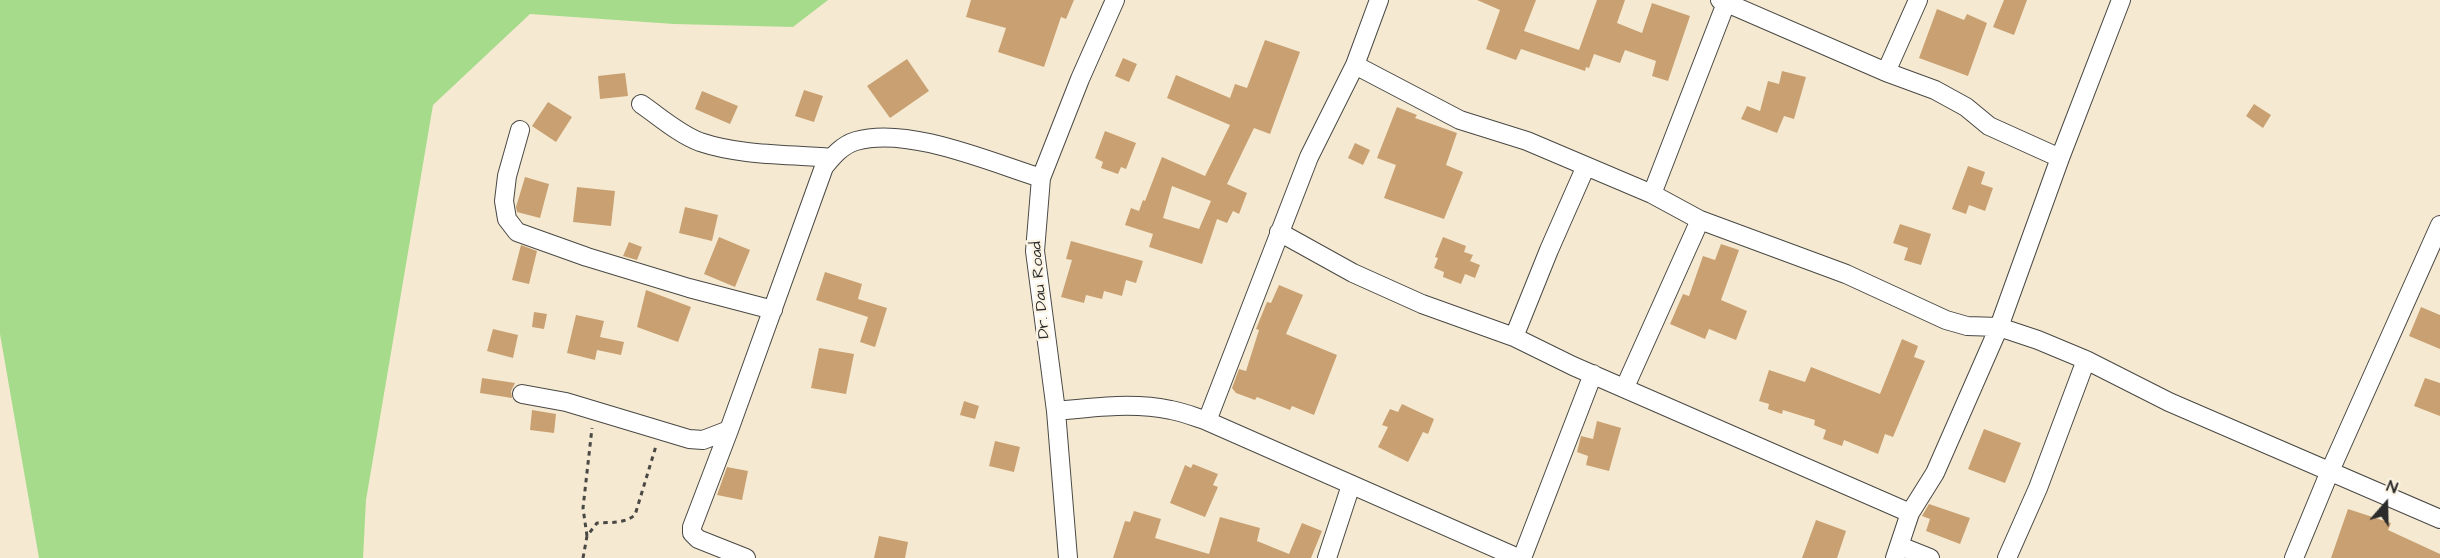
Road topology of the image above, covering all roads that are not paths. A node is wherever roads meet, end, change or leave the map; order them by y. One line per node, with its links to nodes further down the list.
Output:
1 (1116, 0): 13 (street, Dr. Dau Road)
2 (1379, 0): 6 (street)
3 (1918, 0): 7 (street)
4 (2121, 0): 10 (street)
5 (1723, 1): 7 (street); 14 (street)
6 (1355, 65): 12 (street); 17 (street)
7 (1886, 72): 10 (street)
8 (641, 104): 11 (street)
9 (520, 130): 18 (street)
10 (2060, 158): 19 (street)
11 (831, 159): 13 (street); 18 (street)
12 (1586, 166): 14 (street); 20 (street)
13 (1041, 178): 25 (street, Dr. Dau Road)
14 (1652, 194): 15 (street)
15 (1700, 220): 19 (street); 23 (street)
16 (2440, 225): 28 (street)
17 (1279, 232): 20 (street); 26 (street)
18 (772, 310): 27 (street)
19 (1999, 327): 21 (street); 30 (street)
20 (1514, 337): 22 (street)
21 (2086, 360): 28 (street); 38 (street)
22 (1593, 375): 23 (street); 36 (street)
23 (1625, 387): 30 (street)
24 (522, 394): 27 (street)
25 (1056, 411): 26 (street); 34 (street, Dr. Dau Road)
26 (1207, 421): 29 (street)
27 (729, 430): 33 (street)
28 (2330, 471): 31 (street); 39 (street)
29 (1351, 484): 35 (street); 36 (street)
30 (1910, 513): 32 (street)
31 (2440, 519)
32 (1898, 552): 37 (street)
33 (746, 558)
34 (1068, 558)
35 (1327, 558)
36 (1520, 558)
37 (1930, 558)
38 (2007, 558)
39 (2294, 558)

